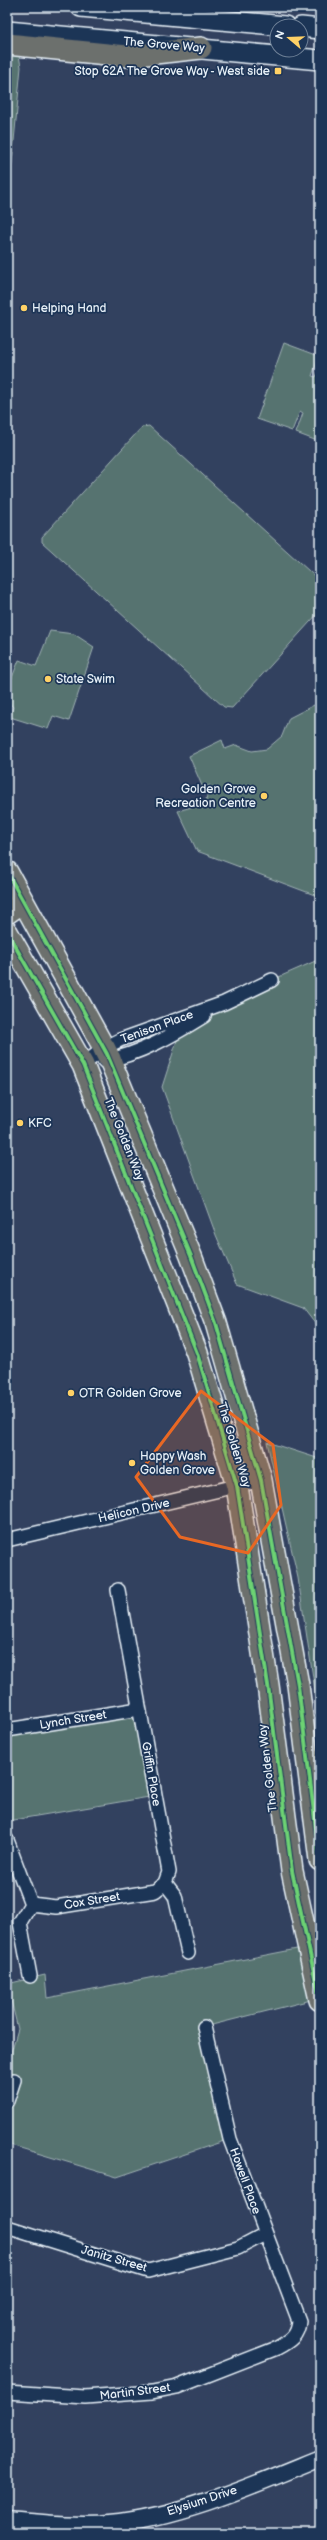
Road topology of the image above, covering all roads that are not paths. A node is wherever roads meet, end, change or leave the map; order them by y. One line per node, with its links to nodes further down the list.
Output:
1 (81, 7): 2 (main road)
2 (269, 25)
3 (309, 28): 4 (main road)
4 (320, 29)
5 (7, 31): 7 (main road, The Grove Way)
6 (7, 44): 7 (main road)
7 (200, 48): 8 (main road, The Grove Way)
8 (320, 60)
9 (7, 872): 10 (main road, The Golden Way)
10 (15, 907): 13 (main road, The Golden Way)
11 (7, 932): 14 (main road, The Golden Way)
12 (272, 980): 13 (street, Tenison Place)
13 (107, 1054): 14 (street, Tenison Place); 15 (main road, The Golden Way)
14 (83, 1065): 16 (main road, The Golden Way)
15 (261, 1480): 16 (street, Helicon Drive); 23 (main road, The Golden Way)
16 (237, 1486): 17 (street, Helicon Drive); 27 (main road, The Golden Way)
17 (7, 1540)
18 (118, 1590): 19 (street, Griffin Place)
19 (139, 1709): 20 (street, Lynch Street); 24 (street, Griffin Place)
20 (7, 1730)
21 (7, 1840): 22 (street)
22 (10, 1857): 25 (street)
23 (320, 1860)
24 (164, 1883): 25 (street, Cox Street); 26 (street)
25 (31, 1904): 28 (street)
26 (188, 1953)
27 (315, 1959): 29 (main road, The Golden Way)
28 (30, 1976)
29 (320, 2000)
30 (204, 2027): 34 (street, Howell Place)
31 (14, 2080): 32 (street)
32 (7, 2101)
33 (7, 2227): 34 (street, Janitz Street)
34 (265, 2234): 35 (street, Howell Place)
35 (298, 2331): 36 (street, Martin Street)
36 (7, 2392)
37 (320, 2458): 39 (street, Elysium Drive)
38 (7, 2520): 39 (street, Elysium Drive)
39 (110, 2529)

